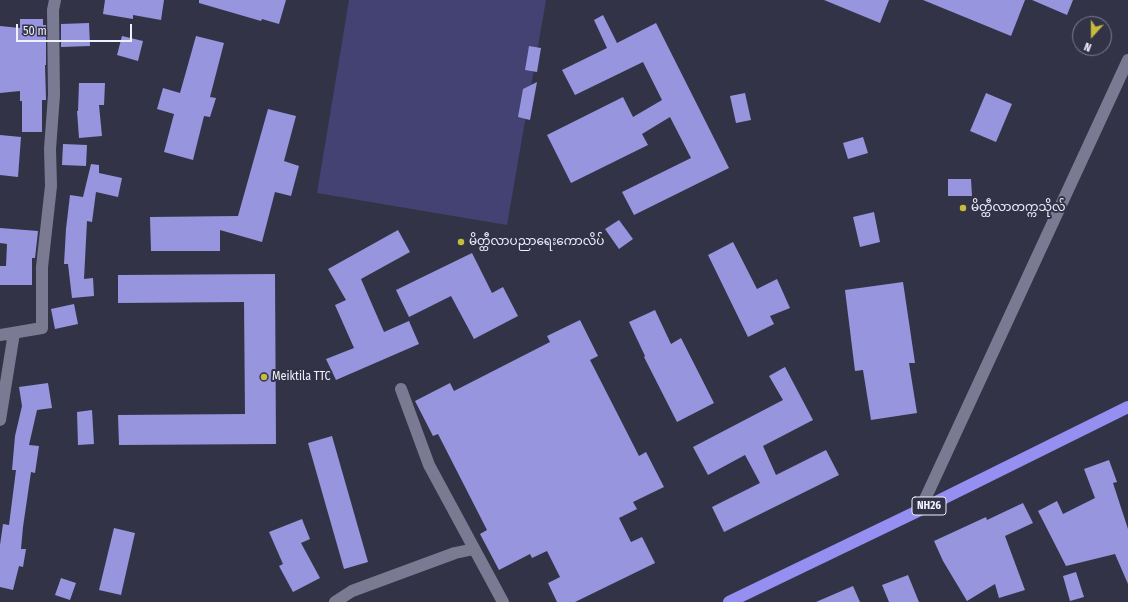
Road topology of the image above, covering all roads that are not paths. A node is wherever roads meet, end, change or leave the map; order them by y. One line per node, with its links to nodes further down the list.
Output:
1 (55, 0): 3 (street)
2 (1128, 60): 8 (street)
3 (14, 333): 4 (street); 7 (street)
4 (0, 335)
5 (401, 389): 9 (street)
6 (1128, 407): 8 (highway, NH26)
7 (0, 420)
8 (920, 510): 12 (highway, NH26)
9 (474, 549): 10 (street); 11 (street)
10 (335, 602)
11 (503, 602)
12 (729, 602)

